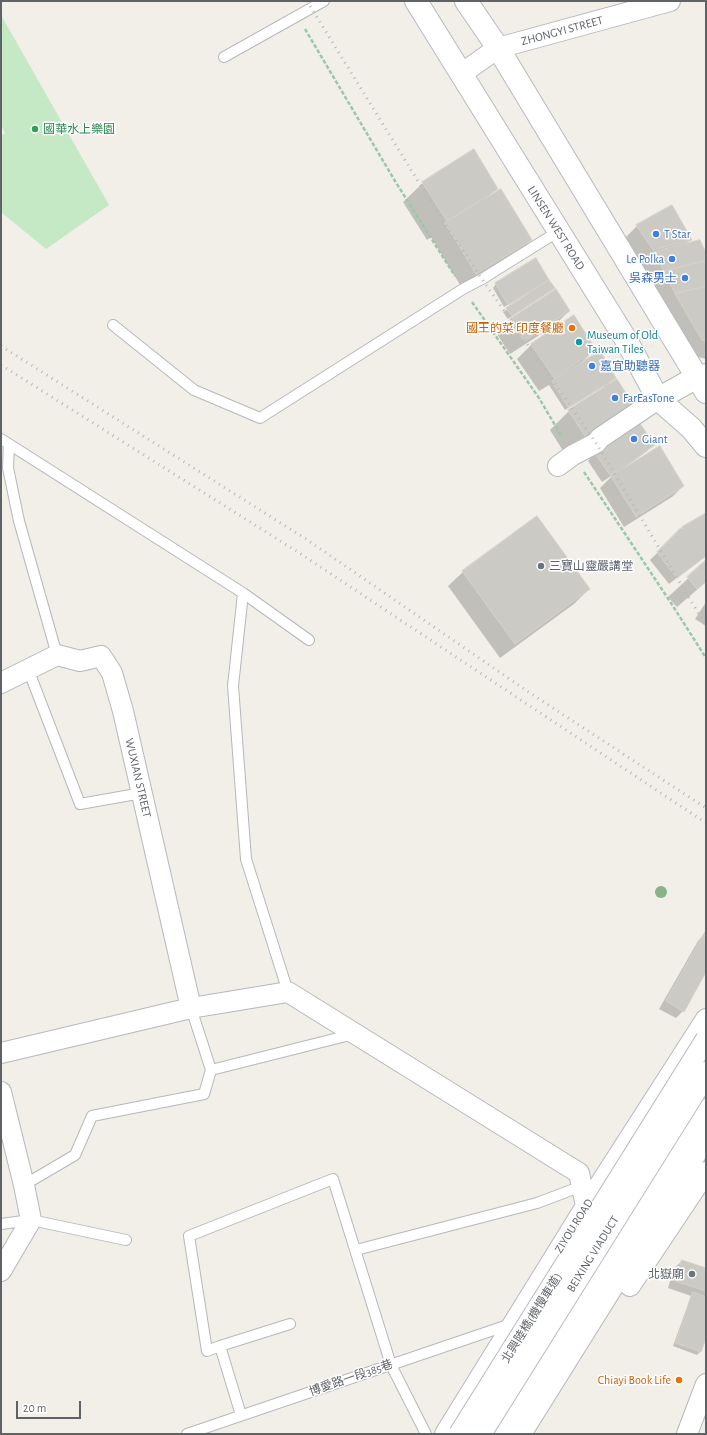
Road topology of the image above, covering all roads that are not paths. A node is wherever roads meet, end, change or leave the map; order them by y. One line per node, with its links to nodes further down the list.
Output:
1 (324, 1): 6 (lane)
2 (416, 1): 7 (main road, LINSEN WEST ROAD)
3 (466, 1): 5 (main road)
4 (670, 1): 5 (street, ZHONGYI STREET)
5 (498, 48): 7 (street, ZHONGYI STREET); 10 (main road)
6 (224, 57)
7 (461, 74): 8 (main road, LINSEN WEST ROAD)
8 (559, 231): 9 (lane); 11 (main road, LINSEN WEST ROAD)
9 (113, 325)
10 (703, 381): 11 (main road)
11 (658, 399): 13 (main road, LINSEN WEST ROAD); 14 (street)
12 (5, 442): 15 (lane); 17 (lane)
13 (706, 446)
14 (565, 461)
15 (243, 593): 16 (lane); 21 (lane)
16 (309, 640)
17 (57, 655): 18 (street); 20 (street, WUXIAN STREET)
18 (28, 669): 19 (street); 20 (lane)
19 (1, 683)
20 (142, 793): 22 (street, WUXIAN STREET)
21 (288, 992): 22 (street); 24 (street)
22 (191, 1008): 26 (street); 27 (lane)
23 (706, 1019): 35 (street, ZIYOU ROAD)
24 (354, 1034): 27 (lane); 34 (street)
25 (706, 1039): 50 (street, 北興陸橋(機慢車道), bridge)
26 (1, 1053)
27 (211, 1070): 33 (lane)
28 (706, 1073): 51 (main road, BEIXING VIADUCT, bridge)
29 (1, 1092): 33 (street)
30 (706, 1110): 52 (main road, BEIXING VIADUCT)
31 (706, 1138): 53 (street)
32 (706, 1172): 54 (street)
33 (24, 1185): 36 (street)
34 (582, 1186): 35 (street); 39 (lane)
35 (586, 1206): 41 (street, ZIYOU ROAD)
36 (31, 1220): 37 (lane); 38 (lane); 40 (street)
37 (1, 1224)
38 (126, 1240)
39 (356, 1250): 43 (lane); 44 (lane)
40 (1, 1271)
41 (515, 1323): 44 (lane, 博愛路一段385巷); 49 (street, ZIYOU ROAD)
42 (290, 1324): 43 (lane)
43 (220, 1346): 46 (lane)
44 (391, 1364): 46 (lane, 博愛路一段385巷); 48 (lane)
45 (705, 1391): 55 (street)
46 (241, 1415): 47 (lane, 博愛路一段385巷)
47 (187, 1434)
48 (426, 1434)
49 (445, 1434)
50 (459, 1434)
51 (480, 1434)
52 (503, 1434)
53 (521, 1434)
54 (532, 1434)
55 (687, 1434)

